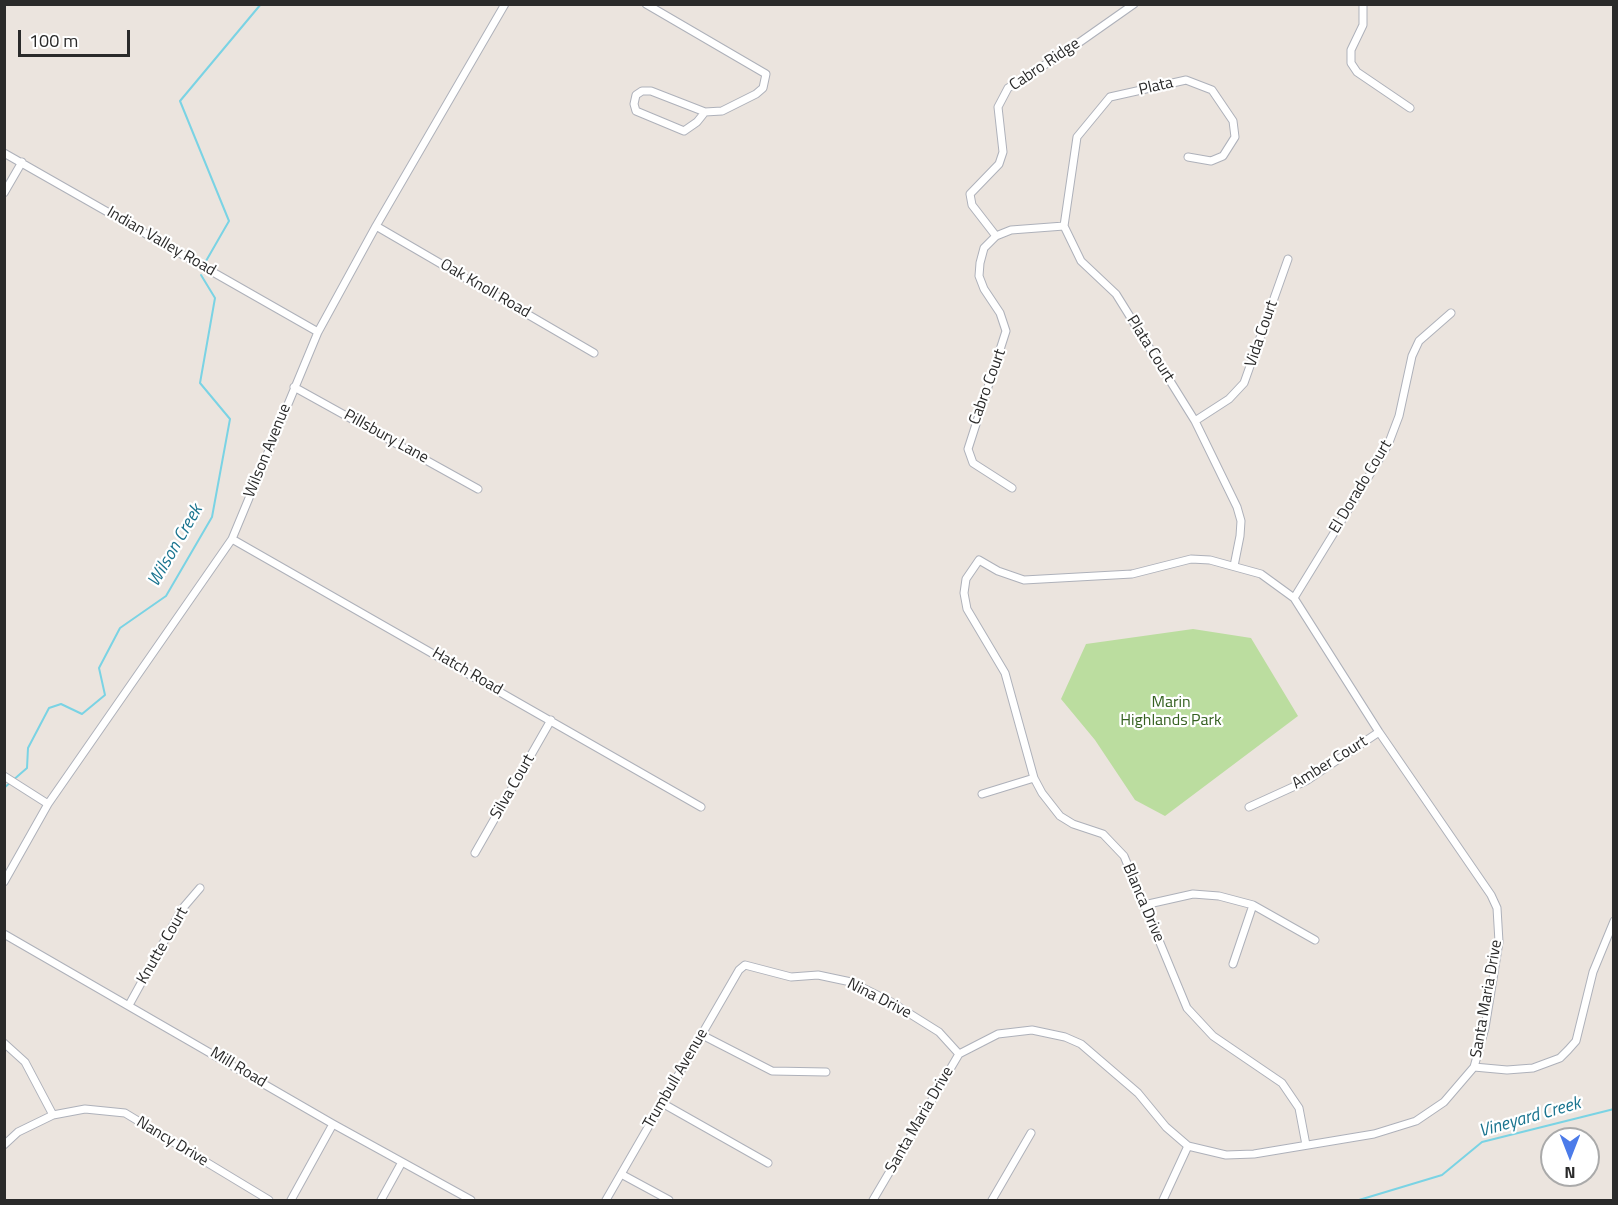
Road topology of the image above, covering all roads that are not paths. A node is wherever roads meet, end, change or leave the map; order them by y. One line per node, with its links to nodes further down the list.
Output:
1 (504, 4): 11 (street, Wilson Avenue)
2 (646, 4): 6 (street)
3 (1134, 4): 13 (street, Cabro Ridge)
4 (1363, 4): 5 (street)
5 (1410, 108)
6 (705, 112): 6 (street)
7 (4, 153): 9 (street, Indian Valley Road)
8 (1188, 157): 12 (street, Plata)
9 (22, 162): 10 (street); 16 (street, Indian Valley Road)
10 (4, 193)
11 (376, 226): 16 (street, Wilson Avenue); 17 (street, Oak Knoll Road)
12 (1064, 226): 13 (street); 19 (street, Plata Court)
13 (996, 236): 20 (street, Cabro Court)
14 (1288, 259): 19 (street, Vida Court)
15 (1451, 313): 25 (street, El Dorado Court)
16 (318, 332): 18 (street, Wilson Avenue)
17 (594, 353)
18 (294, 387): 21 (street, Pillsbury Lane); 22 (street, Wilson Avenue)
19 (1195, 421): 24 (street, Plata Court)
20 (1012, 488)
21 (478, 489)
22 (232, 539): 26 (street, Hatch Road); 31 (street, Wilson Avenue)
23 (979, 560): 24 (street, Santa Maria Drive); 29 (street, Blanca Drive)
24 (1234, 566): 25 (street, Santa Maria Drive)
25 (1294, 598): 27 (street, Santa Maria Drive)
26 (551, 720): 32 (street, Hatch Road); 34 (street, Silva Court)
27 (1379, 732): 33 (street, Amber Court); 48 (street, Santa Maria Drive)
28 (4, 776): 31 (street)
29 (1034, 778): 30 (street); 37 (street, Blanca Drive)
30 (982, 794)
31 (48, 804): 35 (street, Wilson Avenue)
32 (701, 807)
33 (1249, 807)
34 (475, 853)
35 (4, 882)
36 (200, 888): 44 (street, Knutte Court)
37 (1144, 905): 38 (street); 55 (street, Blanca Drive)
38 (1253, 905): 41 (street); 42 (street)
39 (1614, 921): 48 (street)
40 (4, 934): 44 (street, Mill Road)
41 (1315, 940)
42 (1233, 964)
43 (751, 965): 45 (street, Trumbull Avenue); 47 (street, Nina Drive)
44 (129, 1005): 52 (street, Mill Road)
45 (702, 1035): 49 (street); 50 (street, Trumbull Avenue)
46 (4, 1043): 51 (street)
47 (959, 1054): 56 (street, Santa Maria Drive); 66 (street, Santa Maria Drive)
48 (1474, 1067): 55 (street, Santa Maria Drive)
49 (826, 1072)
50 (662, 1103): 58 (street); 59 (street, Trumbull Avenue)
51 (53, 1115): 54 (street, Nancy Drive); 60 (street, Nancy Drive)
52 (333, 1124): 57 (street, Mill Road); 61 (street)
53 (1031, 1133): 67 (street)
54 (4, 1145)
55 (1306, 1145): 56 (street, Santa Maria Drive)
56 (1188, 1146): 68 (street)
57 (402, 1162): 62 (street); 63 (street, Mill Road)
58 (768, 1163)
59 (621, 1174): 64 (street, Trumbull Avenue); 65 (street)
60 (269, 1200)
61 (291, 1200)
62 (381, 1200)
63 (471, 1200)
64 (606, 1200)
65 (669, 1200)
66 (873, 1200)
67 (992, 1200)
68 (1163, 1200)

